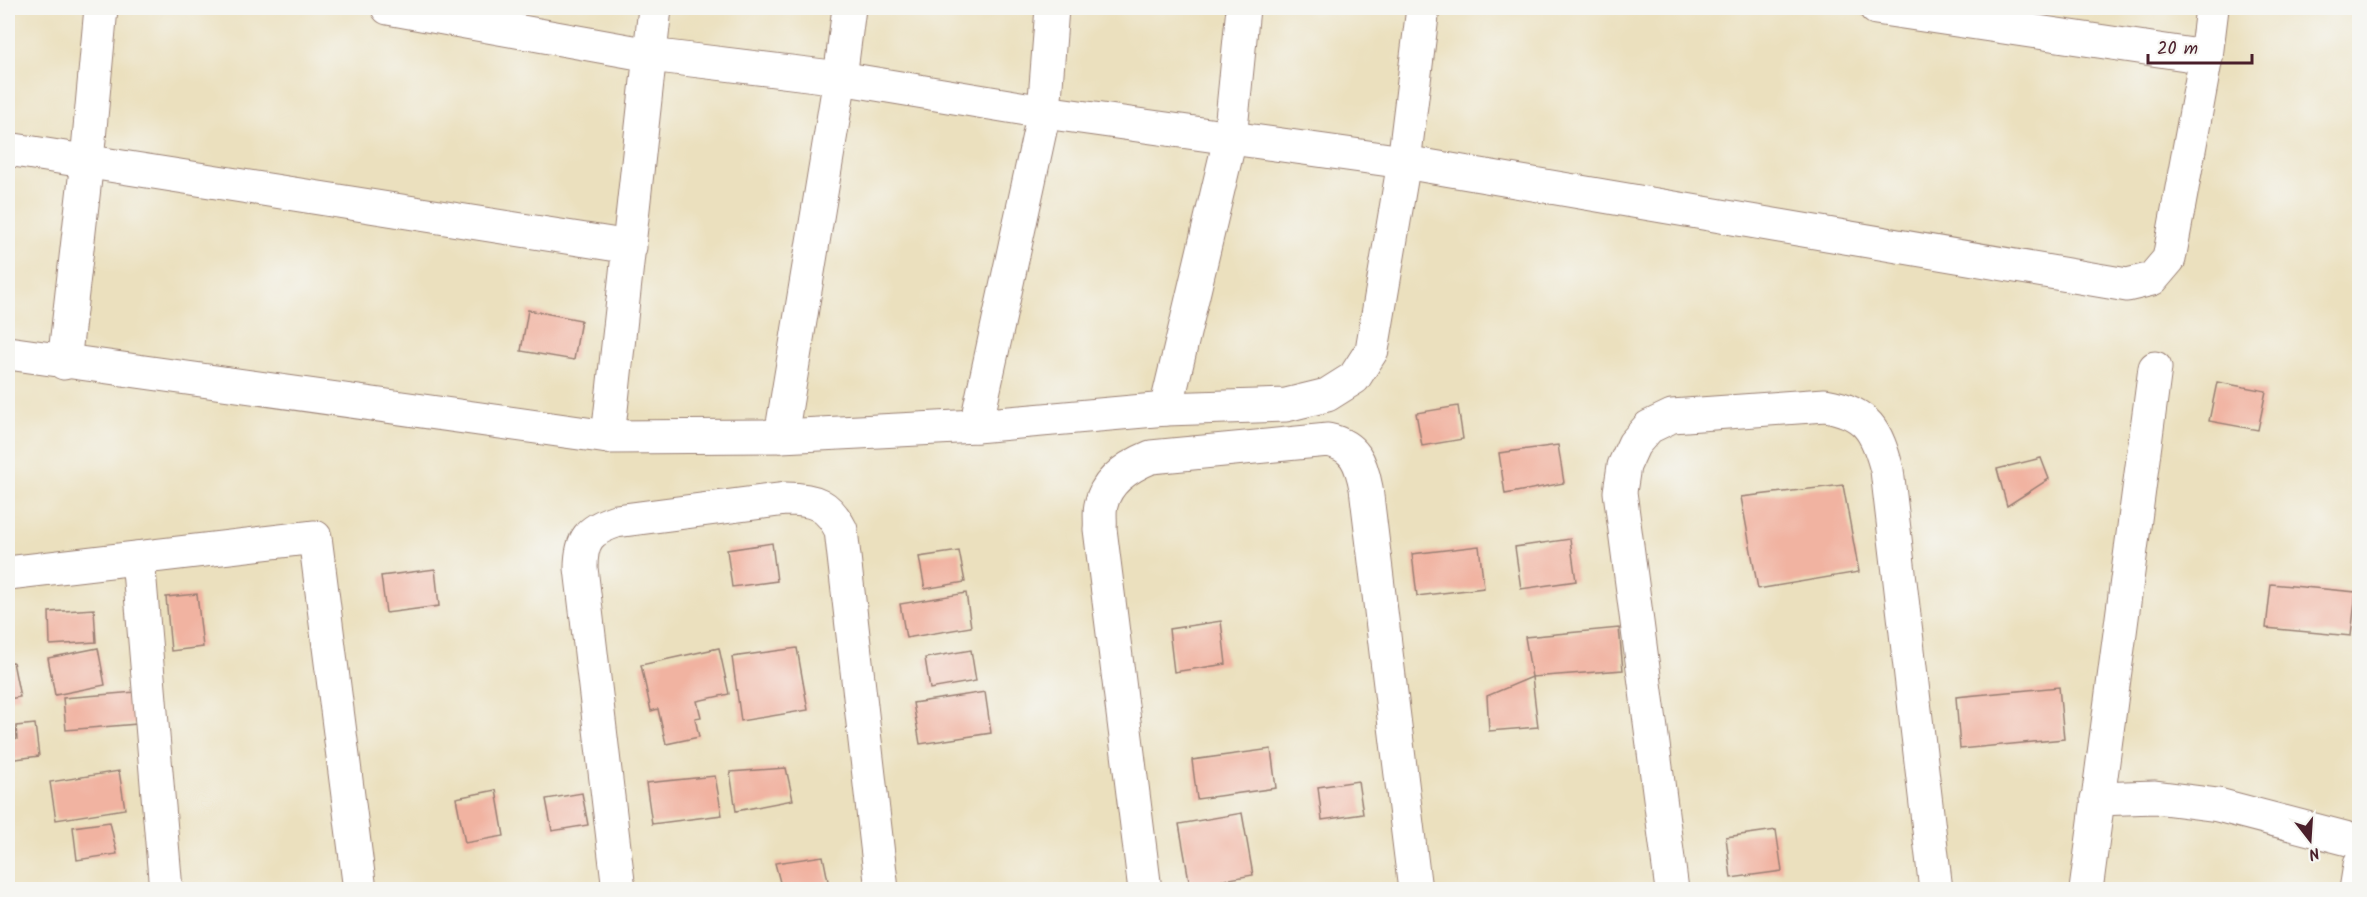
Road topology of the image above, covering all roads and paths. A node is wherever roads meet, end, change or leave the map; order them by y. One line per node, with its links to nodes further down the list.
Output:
1 (101, 8): 16 (street)
2 (387, 8): 10 (street)
3 (655, 8): 10 (street)
4 (849, 8): 12 (street)
5 (1052, 8): 13 (street)
6 (1244, 8): 14 (street)
7 (1422, 8): 17 (street)
8 (1876, 8): 11 (street)
9 (2212, 8): 11 (street)
10 (650, 55): 12 (street); 18 (street)
11 (2206, 57): 17 (street)
12 (840, 78): 13 (street); 24 (street)
13 (1044, 112): 14 (street); 23 (street)
14 (1230, 139): 17 (street); 22 (street)
15 (8, 149): 16 (street)
16 (87, 161): 18 (street); 20 (street)
17 (1404, 162): 22 (street)
18 (630, 247): 25 (street)
19 (8, 353): 20 (street)
20 (64, 363): 25 (street)
21 (2155, 368): 28 (street)
22 (1166, 409): 23 (street)
23 (976, 426): 24 (street)
24 (781, 436): 25 (street)
25 (608, 437)
26 (138, 558): 27 (street); 31 (street); 32 (street)
27 (8, 573)
28 (2097, 799): 29 (street); 39 (street)
29 (2360, 842)
30 (2360, 865): 40 (street)
31 (166, 890)
32 (360, 890)
33 (619, 890): 34 (street)
34 (882, 890)
35 (1145, 890): 36 (street)
36 (1415, 890)
37 (1672, 890): 38 (street)
38 (1936, 890)
39 (2086, 890)
40 (2356, 890)

